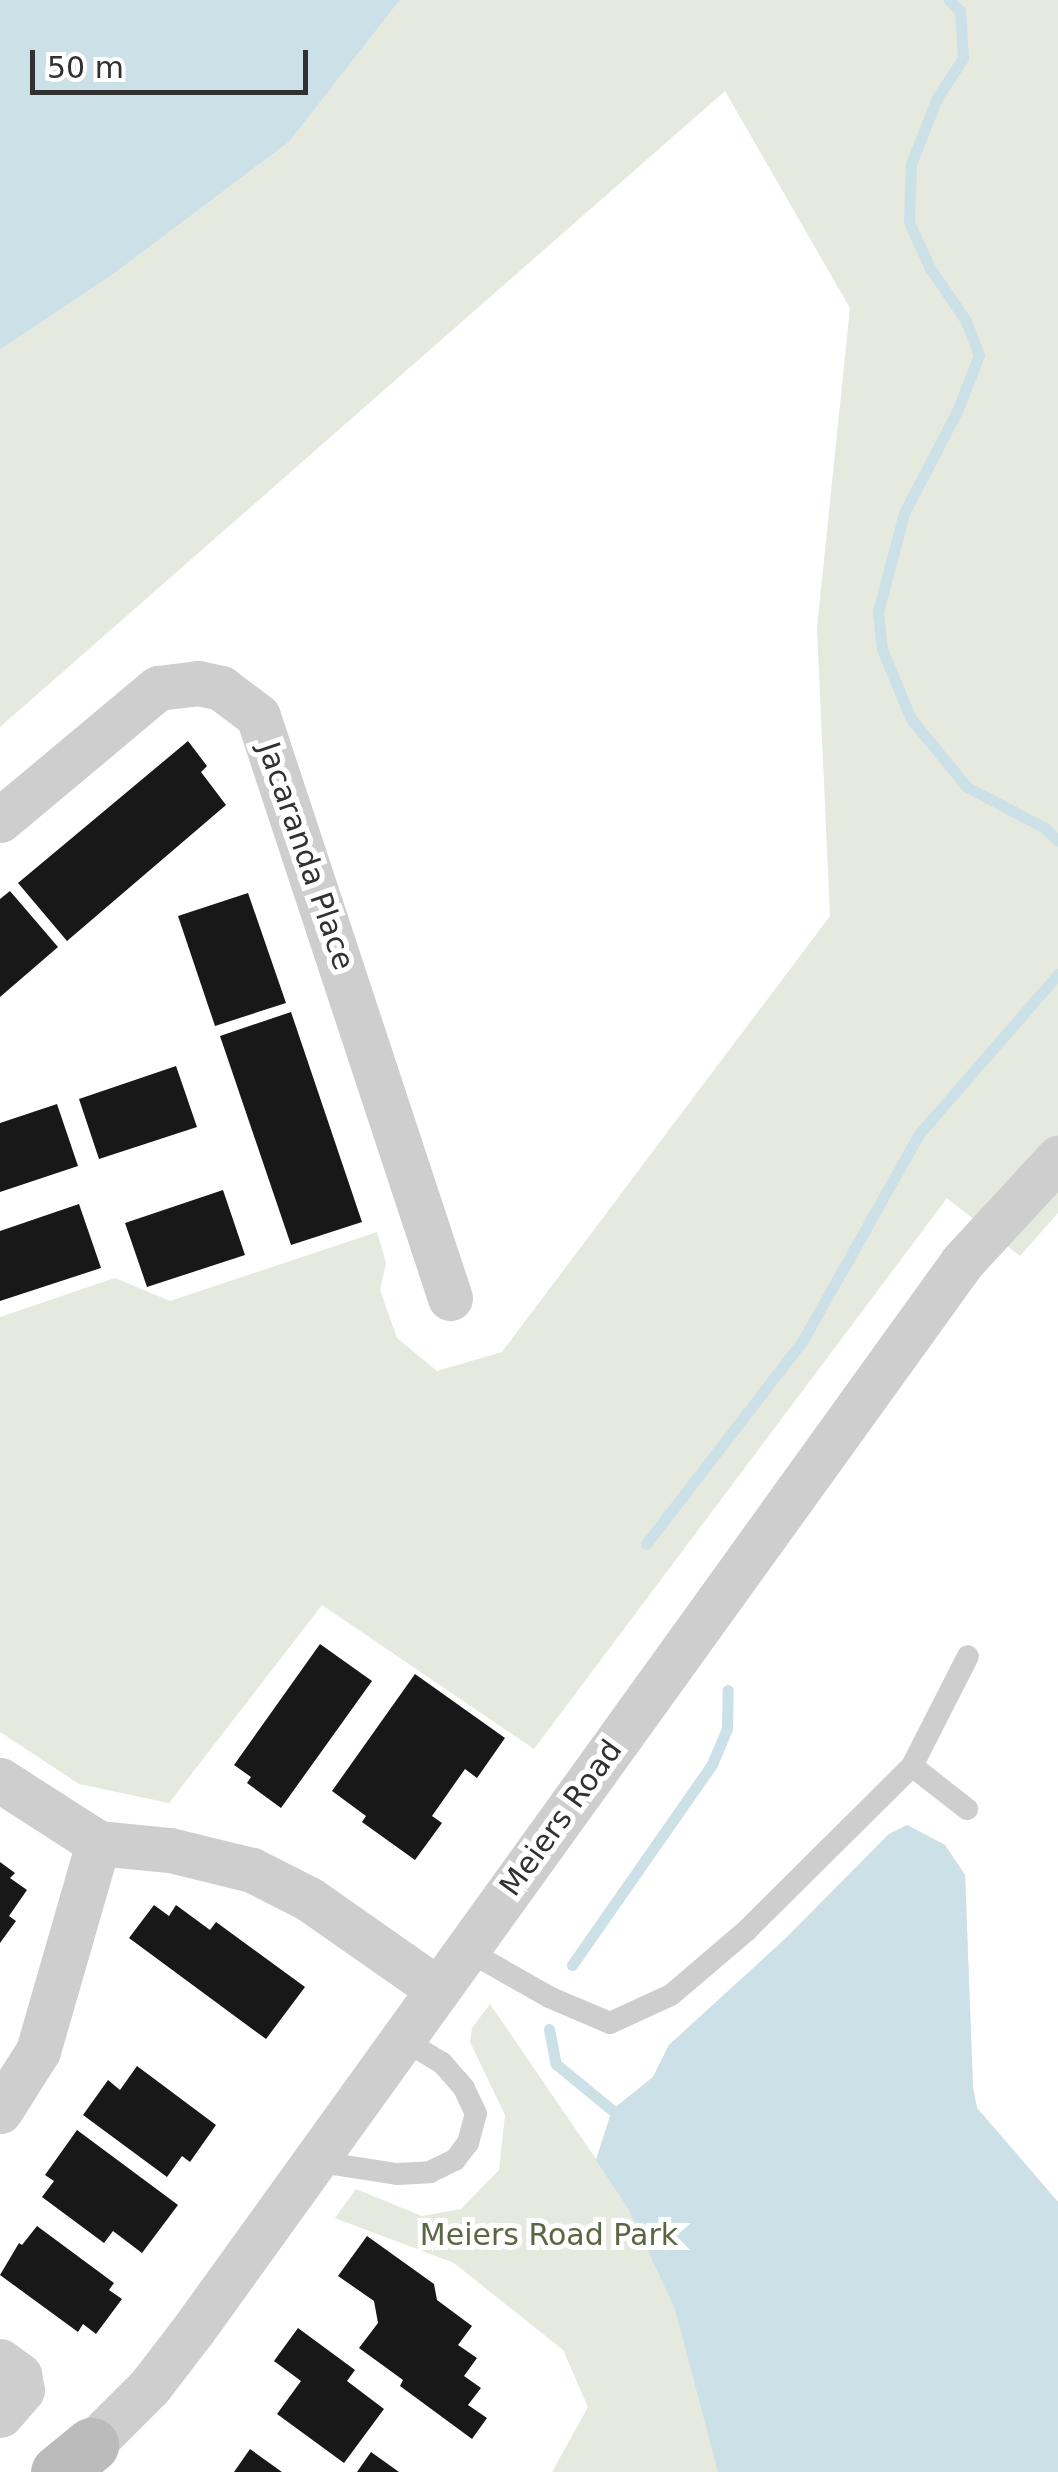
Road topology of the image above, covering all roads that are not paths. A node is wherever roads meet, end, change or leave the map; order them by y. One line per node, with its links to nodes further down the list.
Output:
1 (0, 820): 3 (street, Jacaranda Place)
2 (1058, 1158): 10 (street, Meiers Road)
3 (450, 1298)
4 (968, 1656): 5 (lane)
5 (912, 1766): 7 (lane); 9 (lane)
6 (0, 1780): 8 (street)
7 (967, 1809)
8 (98, 1843): 10 (street); 12 (street)
9 (484, 1960)
10 (436, 1988): 11 (street, Meiers Road)
11 (402, 2038): 13 (street, Meiers Road); 13 (lane)
12 (0, 2111)
13 (313, 2161): 16 (street, Meiers Road)
14 (0, 2362): 15 (street)
15 (0, 2415)
16 (75, 2459)

